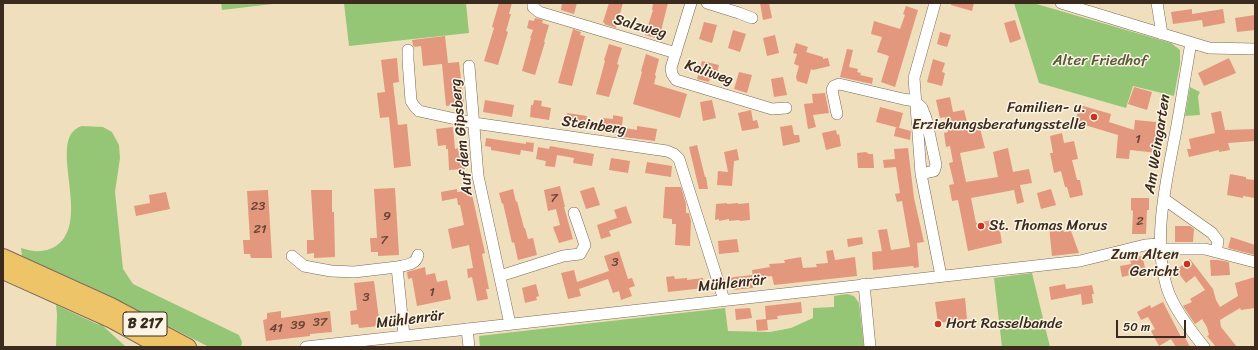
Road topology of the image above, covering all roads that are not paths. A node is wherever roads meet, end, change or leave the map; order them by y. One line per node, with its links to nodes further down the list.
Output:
1 (533, 3): 12 (street, Salzweg)
2 (691, 3): 12 (street, Kaliweg)
3 (707, 3): 7 (street)
4 (935, 3): 14 (street)
5 (1061, 3): 8 (street)
6 (1157, 3): 8 (street)
7 (752, 18)
8 (1162, 34): 9 (street)
9 (1191, 43): 10 (street); 19 (street, Am Weingarten)
10 (1255, 49)
11 (408, 50): 17 (street, Steinberg)
12 (676, 53): 15 (street, Kaliweg)
13 (469, 66): 17 (street, Auf dem Gipsberg)
14 (915, 101): 16 (street); 18 (street); 18 (street)
15 (786, 108)
16 (837, 114)
17 (474, 123): 29 (street, Auf dem Gipsberg); 33 (street, Steinberg)
18 (921, 174): 30 (street)
19 (1164, 199): 21 (street, Am Weingarten); 22 (street)
20 (574, 213): 29 (street)
21 (1160, 247): 22 (street, Mühlenrär); 30 (street, Mühlenrär); 43 (street, Am Weingarten)
22 (1216, 252): 26 (street, Mühlenrär)
23 (418, 254): 27 (street)
24 (292, 256): 27 (street)
25 (3, 257): 32 (highway, B 217)
26 (1255, 262)
27 (397, 266): 37 (street)
28 (3, 271): 32 (highway, B 217)
29 (500, 276): 35 (street, Auf dem Gipsberg)
30 (941, 276): 31 (street, Mühlenrär)
31 (864, 284): 33 (street, Mühlenrär); 42 (street)
32 (58, 289): 34 (highway, B 217)
33 (724, 300): 35 (street, Mühlenrär)
34 (100, 308): 38 (highway, B 217); 39 (highway, B 217)
35 (510, 324): 36 (street, Mühlenrär)
36 (467, 329): 37 (street, Mühlenrär); 41 (street)
37 (404, 336): 40 (street, Mühlenrär)
38 (161, 347)
39 (188, 347)
40 (306, 347)
41 (469, 347)
42 (870, 347)
43 (1204, 347)

